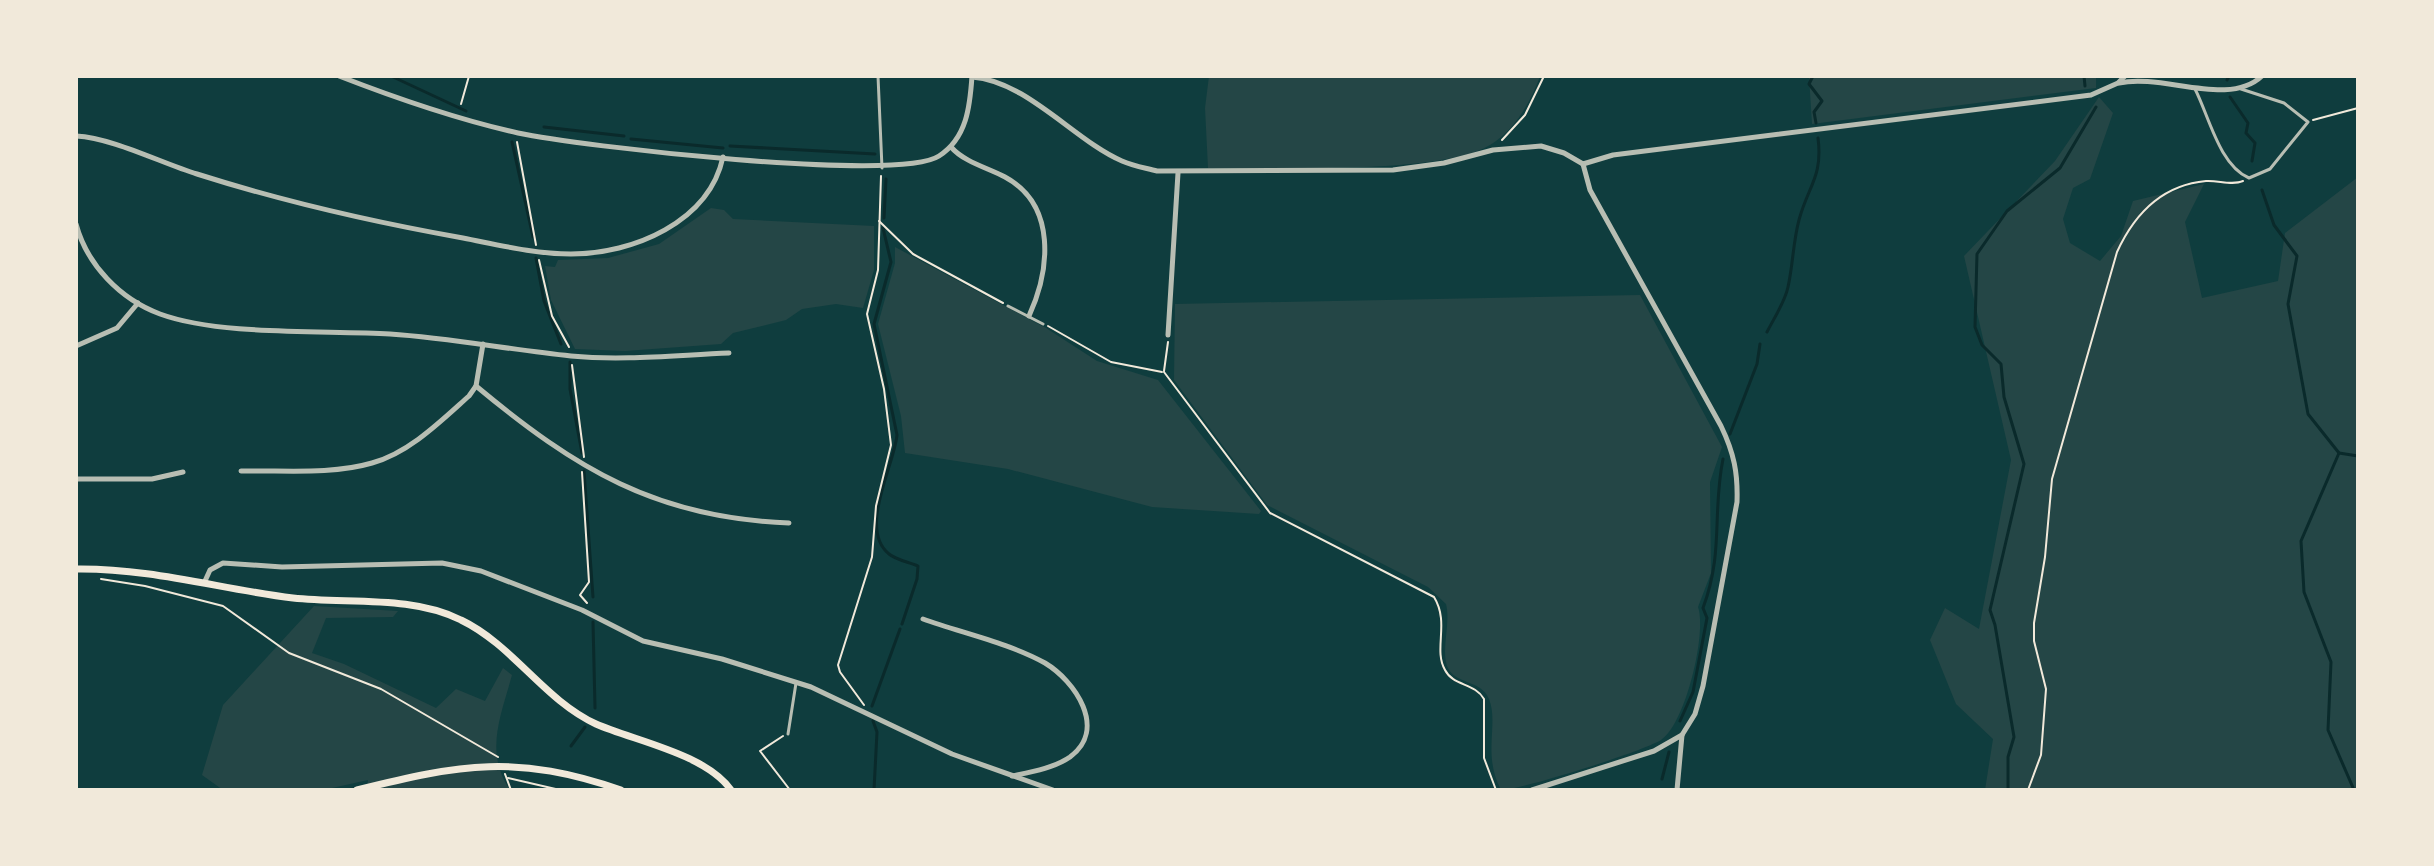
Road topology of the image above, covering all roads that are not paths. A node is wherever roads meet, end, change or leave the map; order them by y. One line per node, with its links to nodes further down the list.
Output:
1 (339, 76): 12 (street)
2 (878, 76): 14 (lane)
3 (2125, 76): 7 (street)
4 (2262, 76): 9 (street)
5 (972, 77): 11 (street); 15 (street)
6 (2151, 78): 7 (street); 8 (street)
7 (2118, 83): 13 (street)
8 (2193, 86): 9 (street); 9 (lane)
9 (2241, 89)
10 (76, 136): 12 (street)
11 (951, 147): 14 (street); 20 (street)
12 (723, 157): 14 (street)
13 (1583, 164): 15 (street); 36 (street)
14 (882, 168)
15 (1178, 173): 22 (street)
16 (76, 224): 17 (street)
17 (78, 237): 18 (street)
18 (138, 303): 23 (street); 24 (street)
19 (1008, 306): 20 (lane)
20 (1029, 316): 21 (lane)
21 (1043, 324)
22 (1168, 335)
23 (483, 344): 25 (street); 26 (street)
24 (76, 346)
25 (729, 353)
26 (476, 386): 27 (street); 30 (street)
27 (241, 471)
28 (183, 472): 29 (street)
29 (76, 479)
30 (789, 523)
31 (76, 569): 32 (main road)
32 (205, 581): 34 (street); 40 (main road)
33 (923, 619): 37 (street)
34 (796, 683): 35 (lane); 37 (street)
35 (788, 734)
36 (1682, 735): 42 (street); 43 (street)
37 (1012, 776): 41 (street)
38 (357, 790): 39 (main road)
39 (621, 790)
40 (731, 790)
41 (1053, 790)
42 (1532, 790)
43 (1677, 790)

